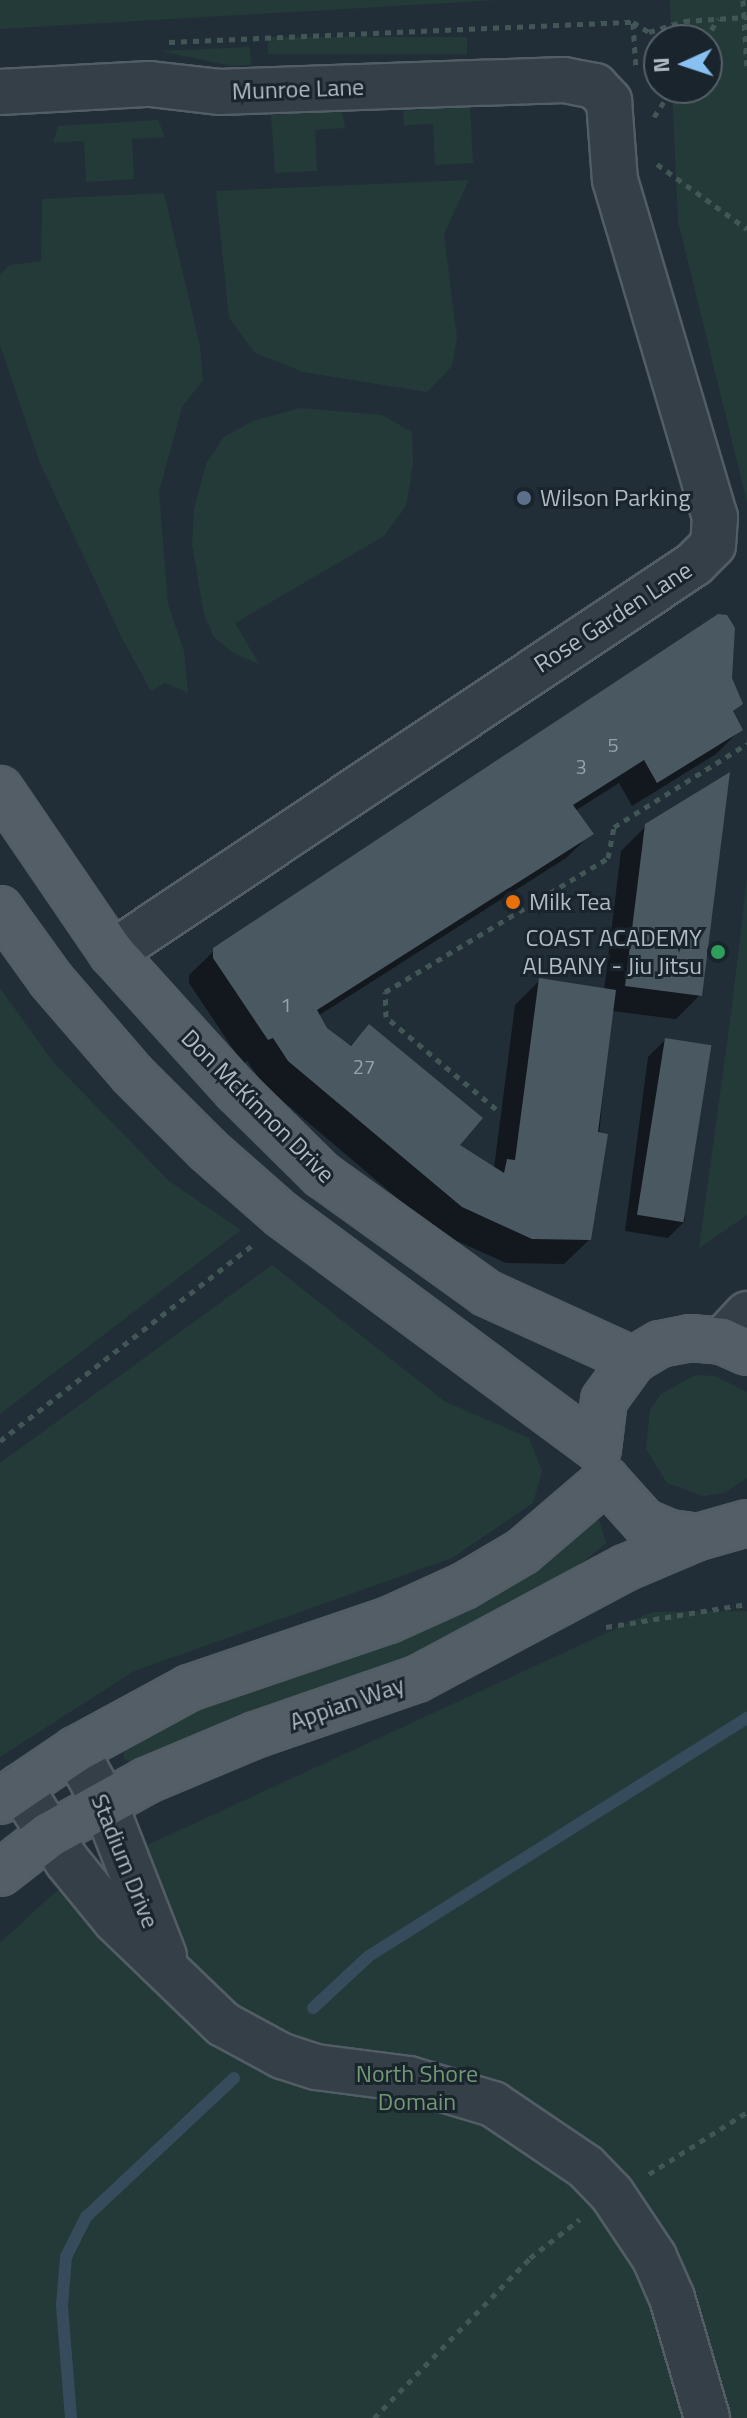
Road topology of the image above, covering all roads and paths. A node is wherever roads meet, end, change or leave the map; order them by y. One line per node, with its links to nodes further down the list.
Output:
1 (743, 0): 2 (path)
2 (746, 17): 3 (path); 8 (path)
3 (718, 19): 4 (path); 5 (path)
4 (633, 22): 6 (path); 7 (path)
5 (715, 24)
6 (159, 42)
7 (634, 52)
8 (747, 69)
9 (595, 86): 10 (street, Munroe Lane); 16 (street, Rose Garden Lane)
10 (0, 92)
11 (657, 164): 12 (path)
12 (747, 229)
13 (747, 744): 17 (path)
14 (0, 789): 16 (main road, Don McKinnon Drive)
15 (0, 909): 18 (main road)
16 (112, 953): 20 (main road, Don McKinnon Drive)
17 (496, 1109)
18 (282, 1215): 21 (path); 22 (main road)
19 (739, 1336): 20 (main road)
20 (633, 1360): 22 (main road)
21 (0, 1441)
22 (602, 1465): 24 (main road); 25 (main road)
23 (746, 1524): 24 (main road, Appian Way)
24 (698, 1537): 27 (main road, Appian Way)
25 (75, 1750): 26 (main road); 27 (street, Stadium Drive)
26 (10, 1794): 28 (street, Stadium Drive)
27 (104, 1802): 28 (main road, Appian Way); 30 (street, Stadium Drive)
28 (49, 1835): 29 (main road, Appian Way); 30 (street, Stadium Drive)
29 (0, 1873)
30 (172, 1973): 32 (street, Stadium Drive)
31 (747, 2112): 32 (path)
32 (612, 2194): 33 (path); 34 (street, Stadium Drive)
33 (374, 2418)
34 (707, 2418)

